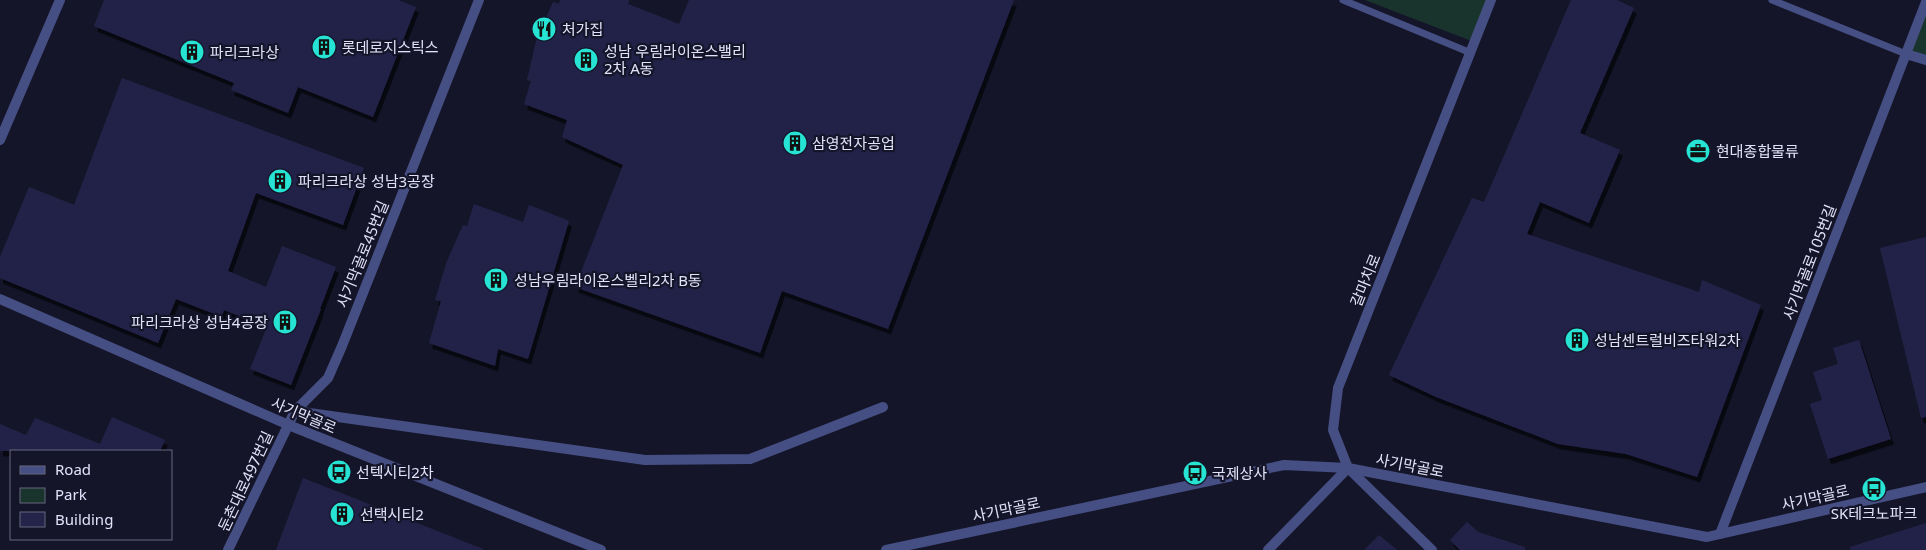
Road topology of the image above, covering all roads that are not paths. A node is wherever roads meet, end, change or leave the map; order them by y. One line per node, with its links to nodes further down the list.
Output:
1 (60, 0): 10 (street)
2 (479, 0): 13 (street, 사기막골로45번길)
3 (1343, 0): 7 (lane)
4 (1492, 0): 7 (street, 갈마치로)
5 (1772, 0): 8 (lane)
6 (1926, 2): 8 (street, 사기막골로105번길)
7 (1472, 53): 15 (street, 갈마치로)
8 (1906, 54): 9 (street); 17 (street, 사기막골로105번길)
9 (1926, 60)
10 (0, 140)
11 (0, 298): 14 (street, 사기막골로)
12 (883, 407): 13 (street)
13 (296, 411): 14 (street, 사기막골로45번길)
14 (288, 425): 18 (street, 둔촌대로497번길); 19 (street, 사기막골로)
15 (1348, 468): 17 (street, 사기막골로); 20 (street, 사기막골로); 21 (street); 22 (street)
16 (1926, 487): 17 (street, 사기막골로)
17 (1720, 534)
18 (228, 550)
19 (601, 550)
20 (886, 550)
21 (1268, 550)
22 (1432, 550)

